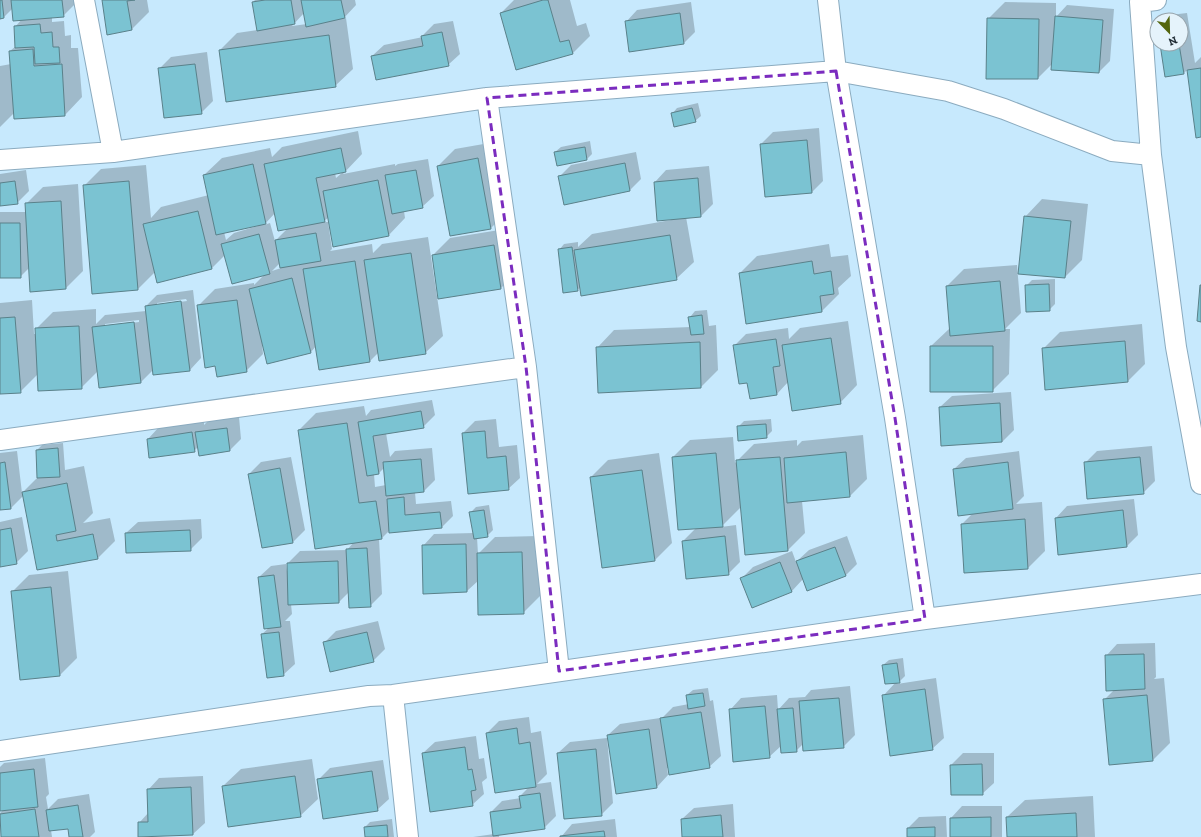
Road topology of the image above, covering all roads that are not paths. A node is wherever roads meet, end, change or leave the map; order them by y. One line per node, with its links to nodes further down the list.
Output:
1 (84, 0): 6 (street)
2 (828, 0): 4 (street)
3 (1156, 0): 7 (street)
4 (836, 70): 5 (street); 7 (street); 13 (street)
5 (487, 98): 6 (street); 9 (street)
6 (112, 152): 8 (street)
7 (1151, 155): 11 (street)
8 (0, 160)
9 (526, 367): 10 (street); 14 (street)
10 (0, 440)
11 (1201, 484)
12 (1201, 584): 13 (street)
13 (924, 619): 14 (street)
14 (559, 671): 15 (street)
15 (393, 694): 16 (street); 17 (street)
16 (0, 751)
17 (408, 837)

